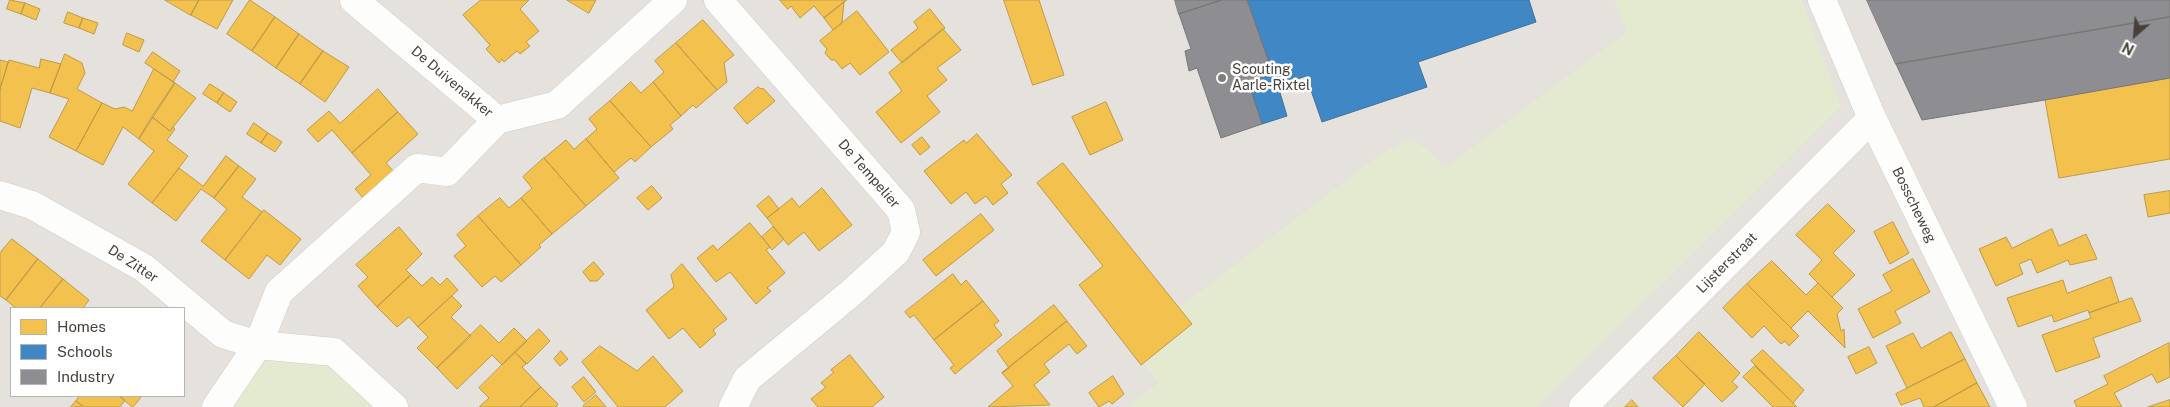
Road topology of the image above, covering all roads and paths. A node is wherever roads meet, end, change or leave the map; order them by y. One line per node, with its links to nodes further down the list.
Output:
1 (354, 0): 6 (street, De Duivenakker)
2 (673, 0): 6 (street, De Duivenakker)
3 (718, 0): 11 (street, De Tempelier)
4 (1822, 0): 5 (street, Bosscheweg)
5 (1872, 118): 12 (street, Lijsterstraat); 13 (street, Bosscheweg)
6 (497, 120): 8 (street)
7 (0, 195): 8 (street, De Zitter)
8 (258, 345): 9 (street); 10 (street, De Zitter)
9 (216, 407)
10 (394, 407)
11 (733, 407)
12 (1583, 407)
13 (2013, 407)

